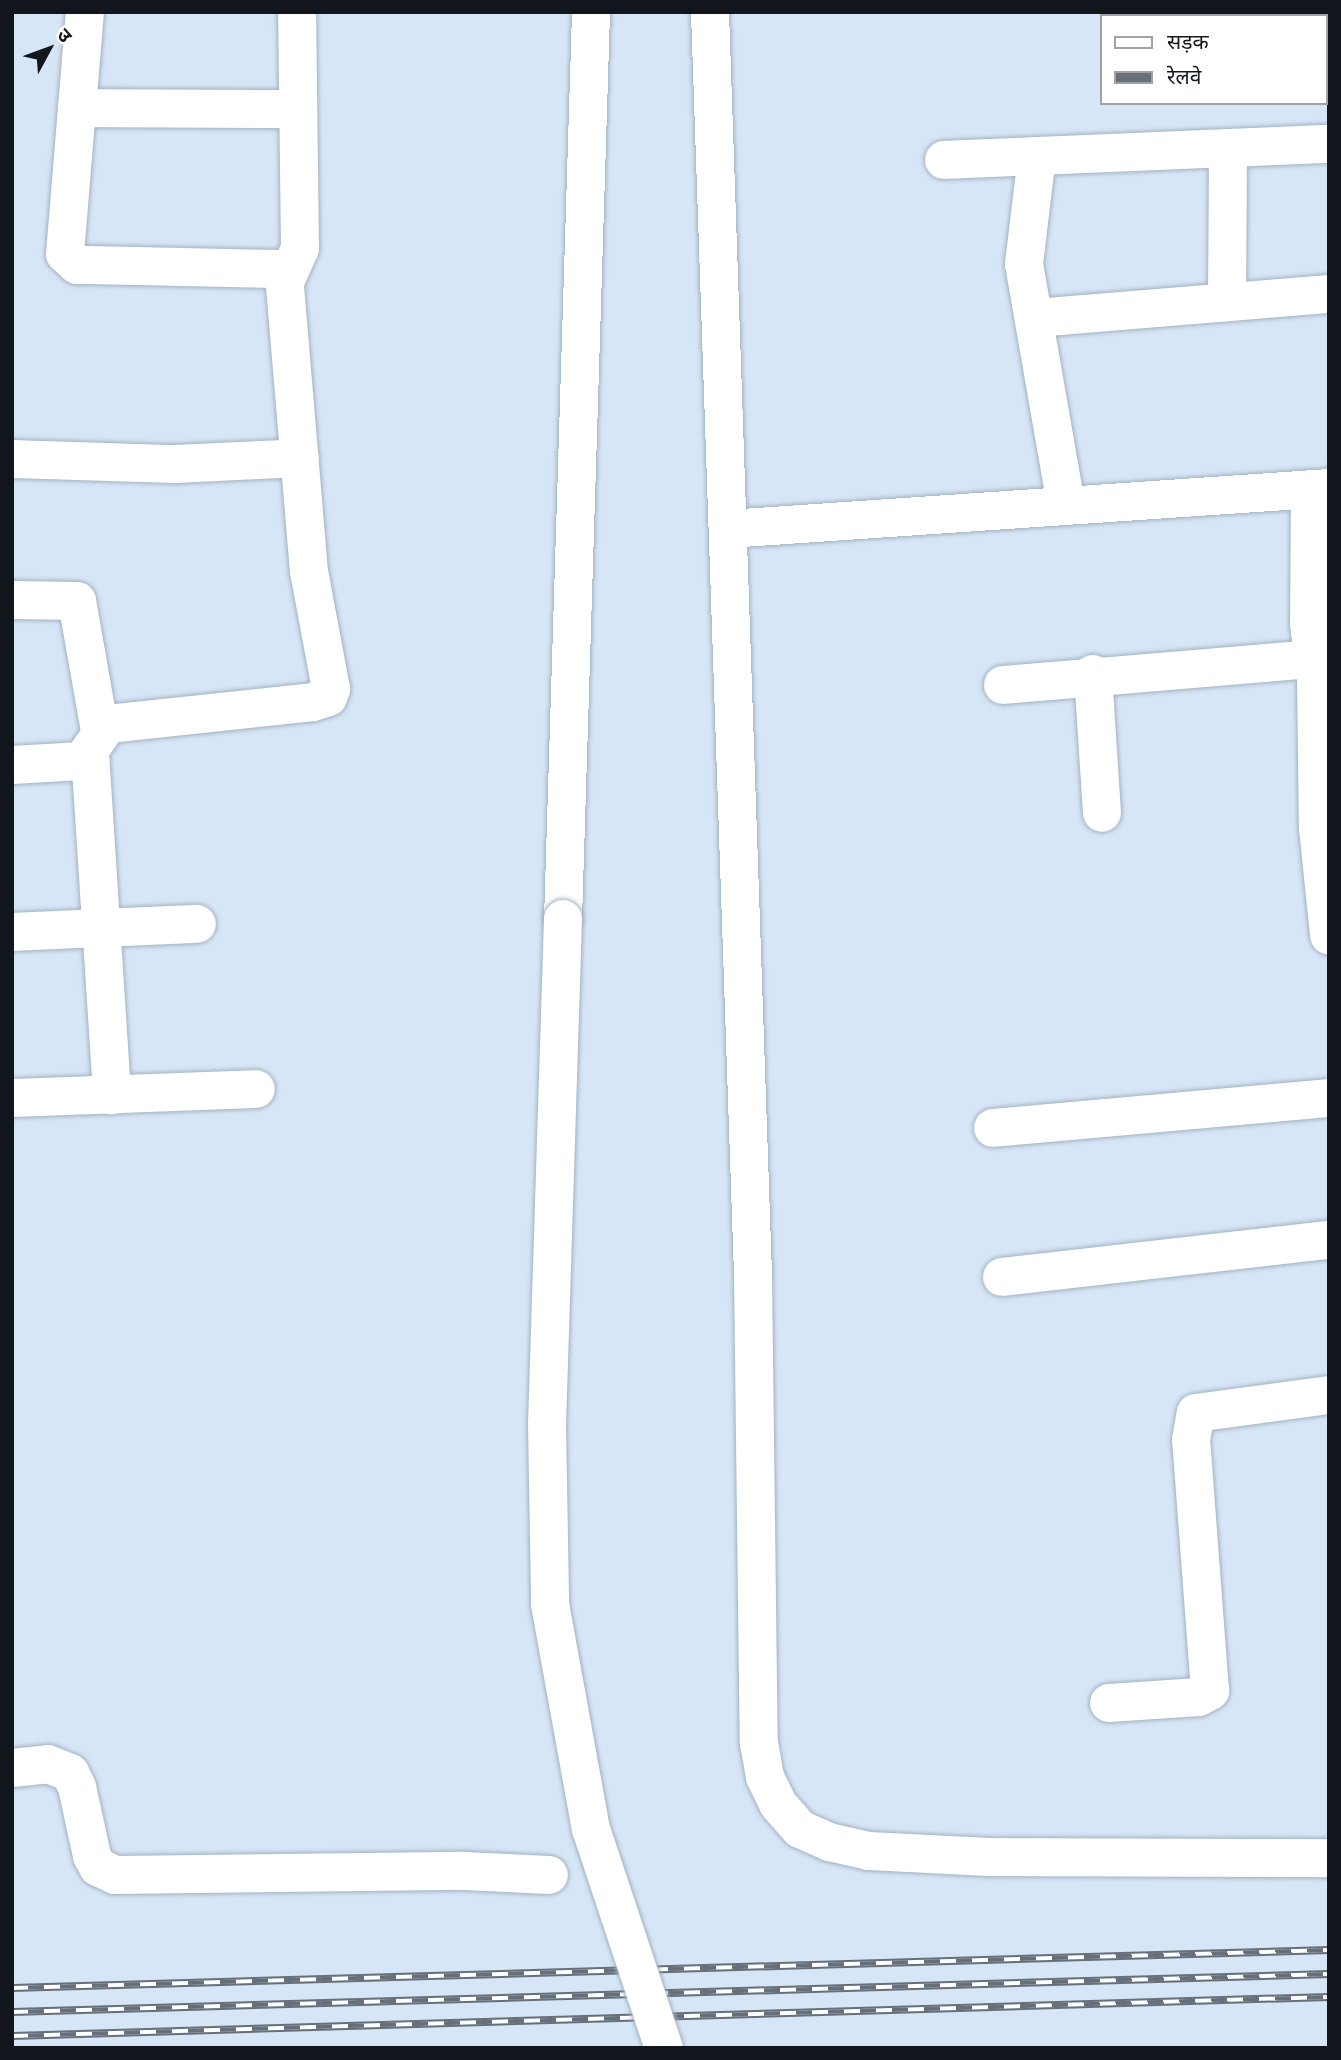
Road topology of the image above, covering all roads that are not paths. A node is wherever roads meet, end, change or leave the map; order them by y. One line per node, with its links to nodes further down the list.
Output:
1 (85, 12): 5 (street)
2 (296, 12): 6 (street)
3 (591, 12): 43 (street, bridge)
4 (710, 12): 19 (street)
5 (76, 108): 6 (street); 11 (street)
6 (298, 108): 11 (street)
7 (1329, 144): 8 (street)
8 (1228, 148): 9 (street); 13 (street)
9 (1037, 156): 10 (street); 14 (street)
10 (944, 160)
11 (285, 282): 15 (street)
12 (1329, 294): 13 (street)
13 (1227, 301): 14 (street)
14 (1037, 317): 18 (street)
15 (300, 458): 16 (street); 24 (street)
16 (12, 459)
17 (1320, 489): 18 (street); 21 (street)
18 (1066, 505): 19 (street)
19 (728, 529): 41 (street)
20 (12, 600): 24 (street)
21 (1313, 659): 22 (street); 30 (street)
22 (1093, 674): 23 (street); 26 (street)
23 (1003, 685)
24 (95, 742): 25 (street); 28 (street)
25 (12, 765)
26 (1102, 813)
27 (197, 924): 28 (street)
28 (100, 928): 29 (street); 32 (street)
29 (12, 932)
30 (1329, 935)
31 (256, 1089): 32 (street)
32 (111, 1095): 33 (street)
33 (12, 1098)
34 (1329, 1098): 35 (street)
35 (993, 1128)
36 (1329, 1240): 37 (street)
37 (1002, 1278)
38 (1329, 1395): 39 (street)
39 (1109, 1703)
40 (12, 1768): 42 (street)
41 (1329, 1858)
42 (549, 1875)
43 (664, 2048)

